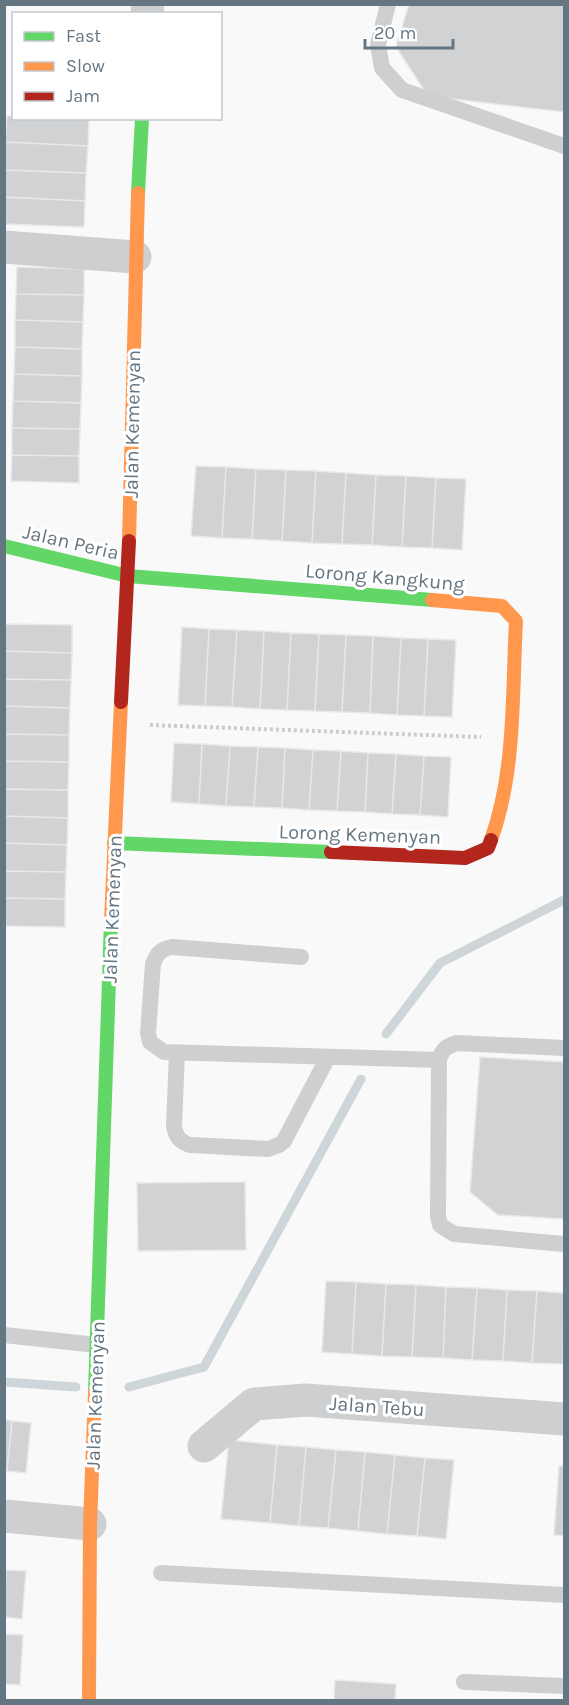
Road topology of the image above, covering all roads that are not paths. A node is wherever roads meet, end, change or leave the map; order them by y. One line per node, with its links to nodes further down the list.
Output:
1 (388, 4): 3 (lane)
2 (142, 120): 5 (street, Jalan Kemenyan)
3 (564, 146)
4 (4, 247): 5 (street)
5 (135, 257): 7 (street, Jalan Kemenyan)
6 (4, 546): 7 (street, Jalan Peria)
7 (128, 576): 8 (street, Lorong Kangkung); 9 (street, Jalan Kemenyan)
8 (509, 738): 9 (street, Lorong Kemenyan)
9 (114, 843): 17 (street, Jalan Kemenyan)
10 (301, 957): 12 (lane)
11 (564, 1048): 14 (lane)
12 (177, 1053): 13 (lane); 13 (lane)
13 (328, 1057): 14 (lane)
14 (439, 1060): 15 (lane)
15 (564, 1244)
16 (4, 1335): 17 (lane)
17 (97, 1345): 21 (street, Jalan Kemenyan)
18 (564, 1419): 19 (street, Jalan Tebu)
19 (204, 1446)
20 (4, 1516): 21 (street)
21 (90, 1524): 26 (street, Jalan Kemenyan)
22 (161, 1573): 23 (lane)
23 (564, 1595)
24 (464, 1682): 25 (lane)
25 (564, 1686)
26 (89, 1701)

